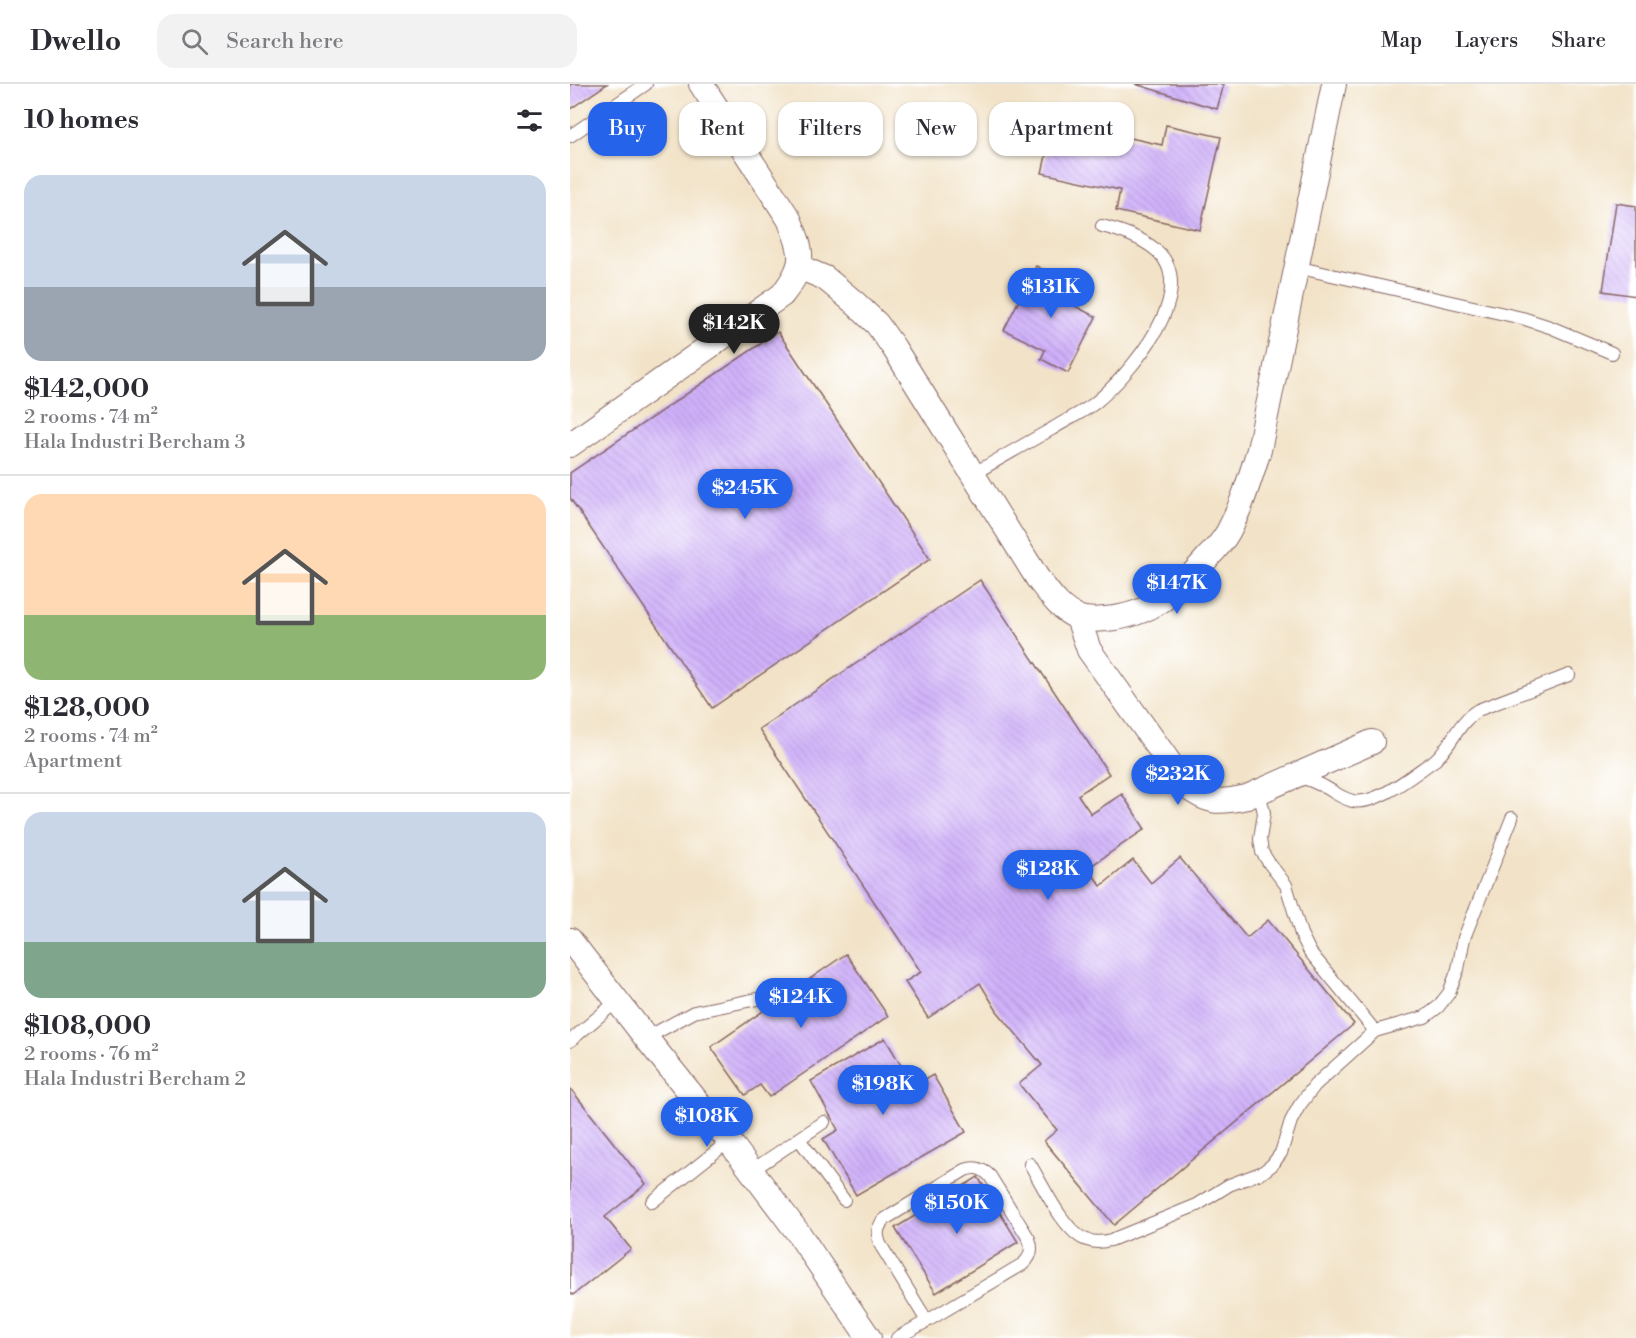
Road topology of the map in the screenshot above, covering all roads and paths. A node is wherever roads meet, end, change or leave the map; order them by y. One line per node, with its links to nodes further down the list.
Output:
1 (646, 84): 4 (lane)
2 (701, 84): 6 (street)
3 (1334, 84): 7 (street)
4 (570, 136)
5 (1102, 226): 10 (lane)
6 (799, 267): 9 (street); 10 (street)
7 (1296, 267): 8 (lane); 11 (street)
8 (1612, 353)
9 (570, 446)
10 (973, 474): 11 (street)
11 (1078, 618): 15 (street)
12 (1569, 675): 14 (lane)
13 (1372, 742): 14 (street)
14 (1296, 774): 15 (street)
15 (1259, 791): 20 (lane)
16 (1512, 818): 20 (lane)
17 (570, 940): 19 (street)
18 (771, 996): 21 (lane)
19 (616, 1001): 21 (street); 22 (lane)
20 (1375, 1031): 26 (lane)
21 (646, 1038): 25 (street)
22 (570, 1041)
23 (824, 1122): 24 (lane)
24 (799, 1139): 27 (lane); 28 (lane)
25 (729, 1141): 27 (street); 29 (lane)
26 (1030, 1164)
27 (751, 1171): 31 (street)
28 (844, 1200)
29 (652, 1202)
30 (927, 1321): 30 (lane); 32 (lane)
31 (869, 1338)
32 (897, 1338)

